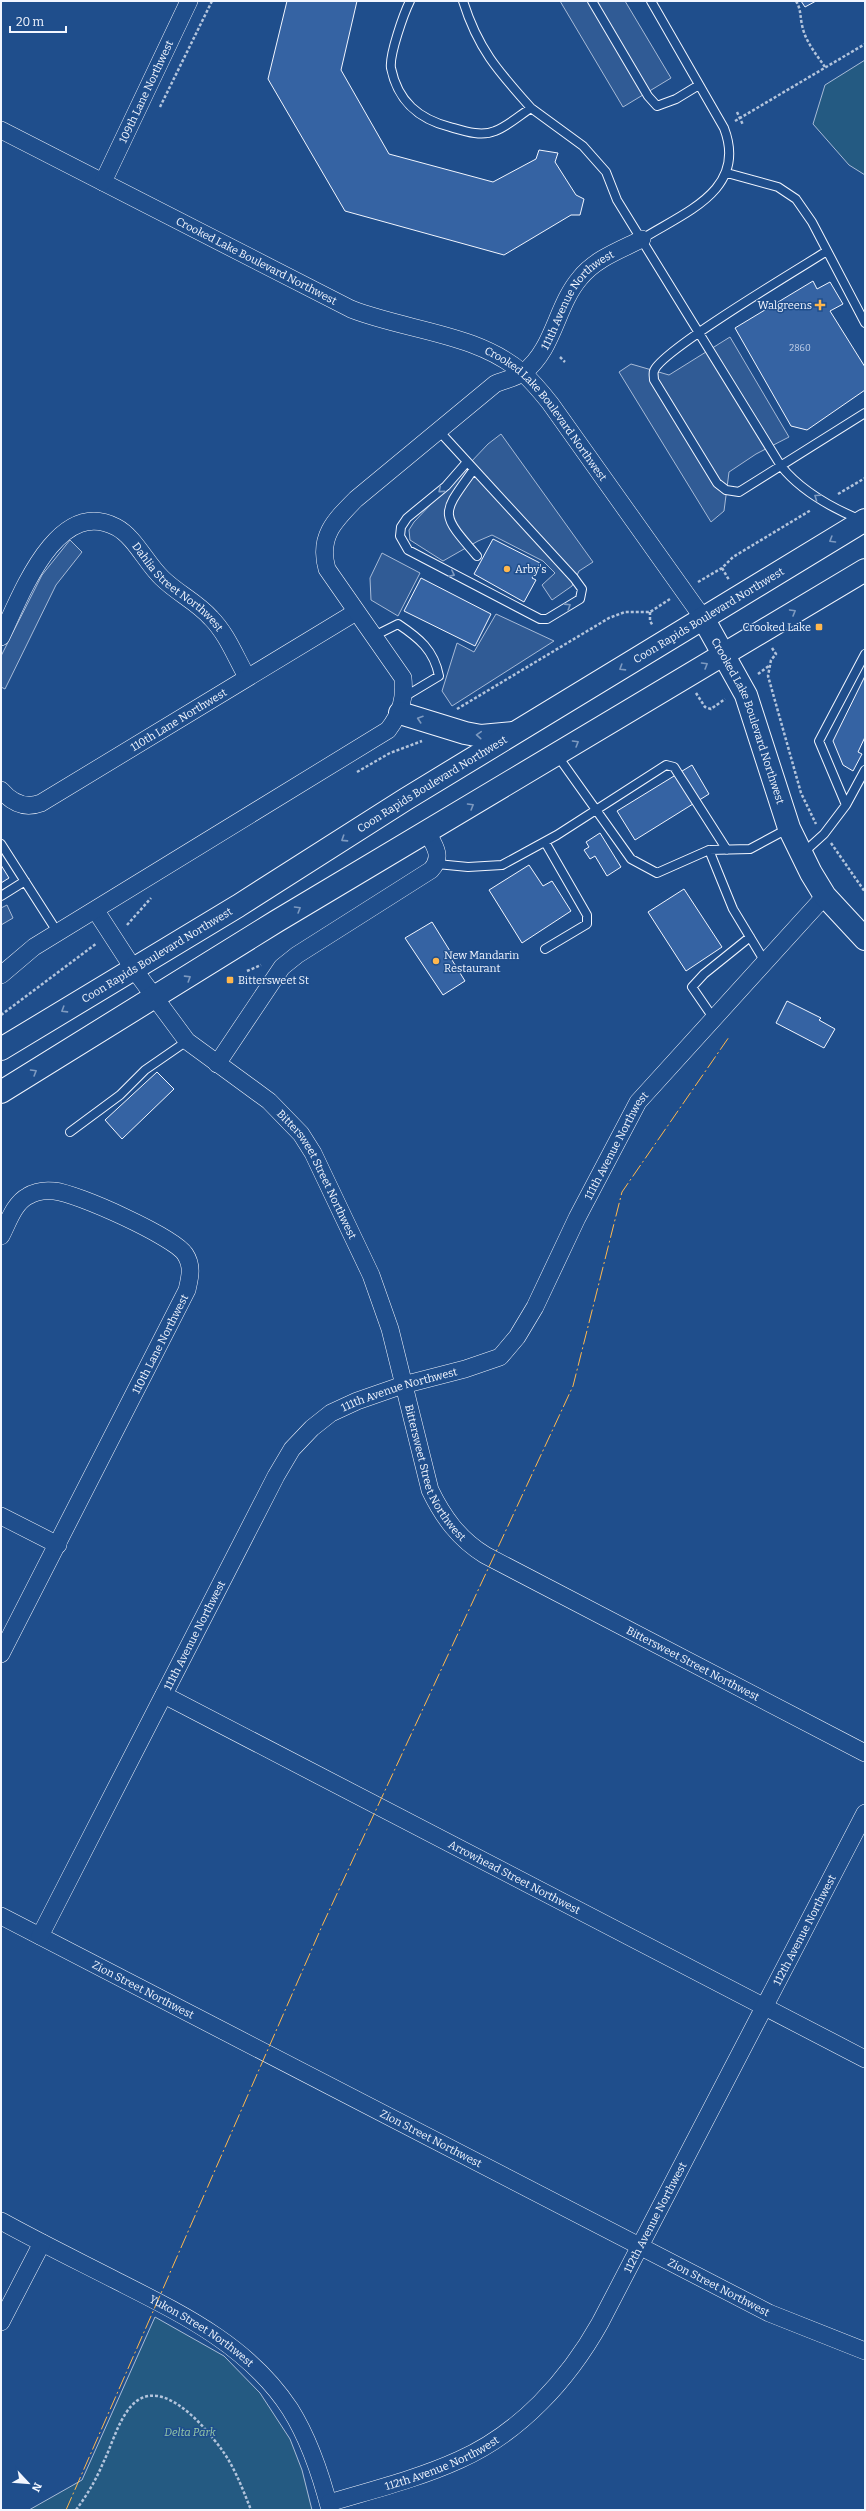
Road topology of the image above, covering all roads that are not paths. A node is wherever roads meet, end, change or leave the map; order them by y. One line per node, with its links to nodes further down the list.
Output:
1 (189, 1): 10 (street, 109th Lane Northwest)
2 (410, 1): 7 (lane)
3 (463, 1): 7 (lane)
4 (592, 1): 6 (lane)
5 (651, 1): 6 (lane)
6 (699, 85): 9 (lane)
7 (531, 108): 11 (lane)
8 (1, 130): 10 (street, Crooked Lake Boulevard Northwest)
9 (727, 173): 11 (lane); 12 (lane)
10 (103, 182): 15 (street, Crooked Lake Boulevard Northwest)
11 (642, 239): 14 (lane); 15 (street, 111th Avenue Northwest)
12 (827, 250): 13 (lane); 14 (lane)
13 (865, 323)
14 (699, 332): 19 (lane); 19 (lane)
15 (523, 373): 17 (street); 25 (street, Crooked Lake Boulevard Northwest)
16 (865, 413): 19 (lane)
17 (438, 431): 18 (lane); 24 (street)
18 (467, 462): 20 (lane); 20 (lane, one-way to 20)
19 (781, 466): 21 (lane, one-way to 19)
20 (474, 469): 22 (lane)
21 (864, 521): 25 (main road, Coon Rapids Boulevard Northwest, one-way to 25)
22 (477, 556)
23 (865, 570): 28 (main road, one-way to 23)
24 (356, 612): 26 (street); 30 (street, 110th Lane Northwest)
25 (703, 618): 28 (main road, Crooked Lake Boulevard Northwest); 32 (main road, Coon Rapids Boulevard Northwest, one-way to 32)
26 (374, 636): 31 (street); 31 (lane)
27 (1, 637): 30 (street, Dahlia Street Northwest)
28 (724, 654): 33 (main road, one-way to 28); 38 (main road, Crooked Lake Boulevard Northwest)
29 (865, 654): 36 (lane)
30 (247, 678): 35 (street, 110th Lane Northwest)
31 (402, 705): 32 (main road, one-way to 31); 49 (street)
32 (518, 733): 55 (main road, Coon Rapids Boulevard Northwest, one-way to 55)
33 (557, 754): 37 (lane); 39 (main road, one-way to 33)
34 (865, 770): 36 (lane)
35 (1, 790)
36 (846, 805): 44 (lane)
37 (596, 809): 40 (lane); 42 (lane); 43 (lane)
38 (789, 828): 43 (lane); 44 (main road, Crooked Lake Boulevard Northwest)
39 (427, 832): 45 (street); 57 (main road, one-way to 39)
40 (545, 842): 45 (lane); 53 (lane)
41 (1, 844): 46 (lane)
42 (709, 850): 43 (lane); 51 (lane)
43 (727, 850)
44 (801, 854): 48 (main road, Crooked Lake Boulevard Northwest)
45 (437, 864): 61 (street)
46 (25, 881): 47 (lane); 50 (lane)
47 (1, 896)
48 (825, 896): 52 (main road, Crooked Lake Boulevard Northwest); 54 (street, 111th Avenue Northwest)
49 (96, 911): 50 (street); 55 (street, Bittersweet Street Northwest)
50 (58, 933): 56 (street)
51 (750, 937): 54 (lane); 58 (lane)
52 (865, 939)
53 (545, 950)
54 (765, 962): 58 (street, 111th Avenue Northwest)
55 (133, 968): 57 (street, Bittersweet Street Northwest); 60 (main road, Coon Rapids Boulevard Northwest, one-way to 60)
56 (1, 975)
57 (155, 998): 59 (street, Bittersweet Street Northwest); 62 (main road, one-way to 57)
58 (714, 1019): 65 (street, 111th Avenue Northwest)
59 (187, 1041): 61 (street, Bittersweet Street Northwest); 63 (lane)
60 (1, 1049)
61 (217, 1064): 65 (street, Bittersweet Street Northwest)
62 (1, 1092)
63 (70, 1132)
64 (1, 1236): 67 (street, 110th Lane Northwest)
65 (403, 1385): 69 (street, 111th Avenue Northwest); 70 (street, Bittersweet Street Northwest)
66 (1, 1516): 67 (street)
67 (58, 1545): 68 (street, 110th Lane Northwest)
68 (1, 1654)
69 (164, 1695): 73 (street, 111th Avenue Northwest); 74 (street, Arrowhead Street Northwest)
70 (865, 1753)
71 (865, 1813): 74 (street, 112th Avenue Northwest)
72 (1, 1916): 73 (street, Zion Street Northwest)
73 (40, 1936): 78 (street, Zion Street Northwest)
74 (765, 2007): 75 (street, Arrowhead Street Northwest); 78 (street, 112th Avenue Northwest)
75 (865, 2059)
76 (1, 2221): 77 (street, Yukon Street Northwest)
77 (42, 2243): 79 (street); 81 (street, Yukon Street Northwest)
78 (640, 2247): 80 (street, Zion Street Northwest); 81 (street, 112th Avenue Northwest)
79 (1, 2322)
80 (865, 2351)
81 (330, 2506)

